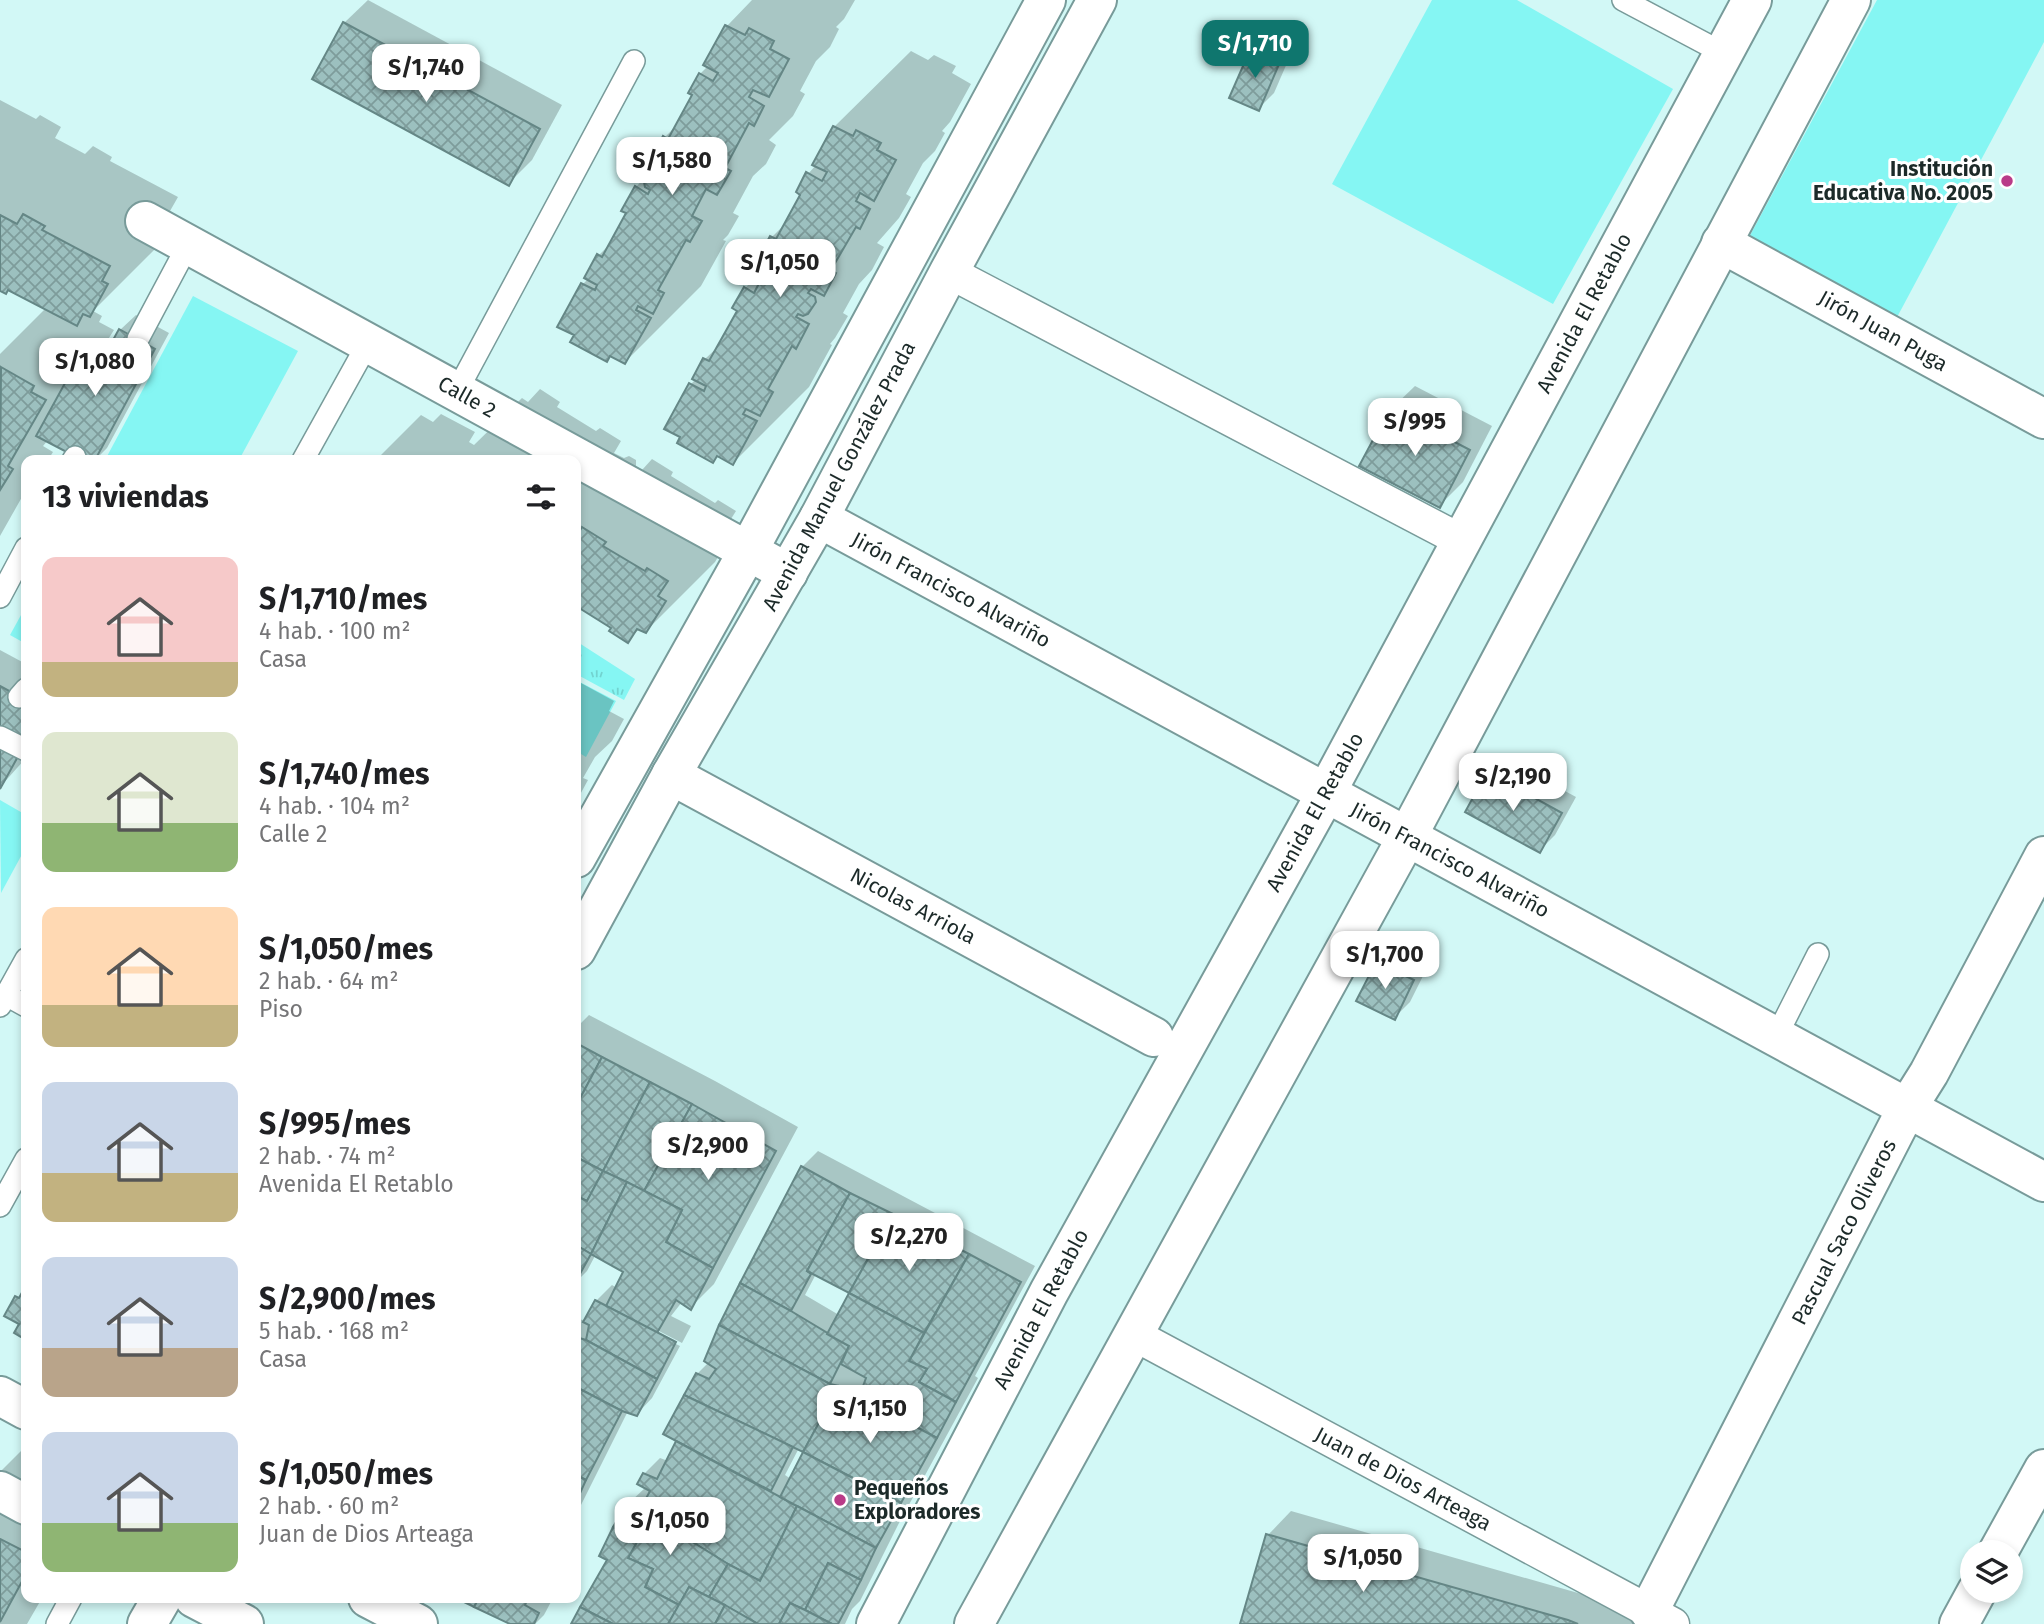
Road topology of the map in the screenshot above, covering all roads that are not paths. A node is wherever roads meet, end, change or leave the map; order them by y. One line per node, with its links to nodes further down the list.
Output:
1 (1046, 0): 21 (street, Avenida Manuel González Prada)
2 (1097, 0): 11 (street, Avenida Manuel González Prada)
3 (1623, 0): 6 (lane)
4 (1752, 0): 6 (street, Avenida El Retablo)
5 (1851, 0): 9 (street)
6 (1723, 53): 20 (street, Avenida El Retablo)
7 (634, 61): 14 (lane)
8 (145, 221): 10 (street, Calle 2)
9 (1721, 243): 15 (street, Jirón Juan Puga); 29 (street)
10 (188, 245): 12 (lane); 13 (street, Calle 2)
11 (949, 272): 19 (street, Avenida Manuel González Prada); 20 (street)
12 (138, 339)
13 (368, 343): 14 (street, Calle 2); 16 (lane)
14 (457, 391): 17 (street, Calle 2)
15 (2044, 419)
16 (306, 455)
17 (573, 455)
18 (581, 459): 21 (street, Calle 2)
19 (819, 518): 23 (street, Avenida Manuel González Prada); 28 (street, Jirón Francisco Alvariño)
20 (1462, 541): 28 (street, Avenida El Retablo)
21 (748, 551): 23 (street, Calle 2); 30 (street, Avenida Manuel González Prada)
22 (21, 557): 24 (lane)
23 (788, 573): 27 (street, Avenida Manuel González Prada)
24 (0, 597)
25 (0, 737): 26 (lane)
26 (21, 748)
27 (671, 775): 32 (street, Avenida Manuel González Prada); 37 (street, Nicolas Arriola)
28 (1326, 793): 29 (street, Jirón Francisco Alvariño); 60 (street, Avenida El Retablo)
29 (1406, 837): 38 (street, Jirón Francisco Alvariño); 43 (street)
30 (581, 849)
31 (2044, 856): 39 (street, Pascual Saco Oliveros)
32 (581, 941)
33 (1818, 954): 38 (lane)
34 (21, 967): 35 (lane)
35 (3, 1000): 36 (lane)
36 (21, 1005)
37 (1154, 1037)
38 (1776, 1037): 39 (street, Jirón Francisco Alvariño)
39 (1907, 1108): 41 (street, Jirón Francisco Alvariño); 55 (street, Pascual Saco Oliveros)
40 (21, 1167): 42 (lane)
41 (2044, 1182)
42 (0, 1206)
43 (1133, 1334): 55 (street, Juan de Dios Arteaga); 61 (street)
44 (0, 1396): 45 (street)
45 (21, 1407)
46 (2044, 1469): 49 (street)
47 (0, 1491): 48 (street)
48 (21, 1502)
49 (2005, 1540)
50 (68, 1603): 56 (lane)
51 (159, 1603): 57 (street)
52 (378, 1603): 59 (street)
53 (1971, 1603): 62 (street)
54 (205, 1607): 58 (street)
55 (1661, 1617)
56 (57, 1624)
57 (147, 1624)
58 (244, 1624)
59 (418, 1624)
60 (876, 1624)
61 (974, 1624)
62 (1959, 1624)

